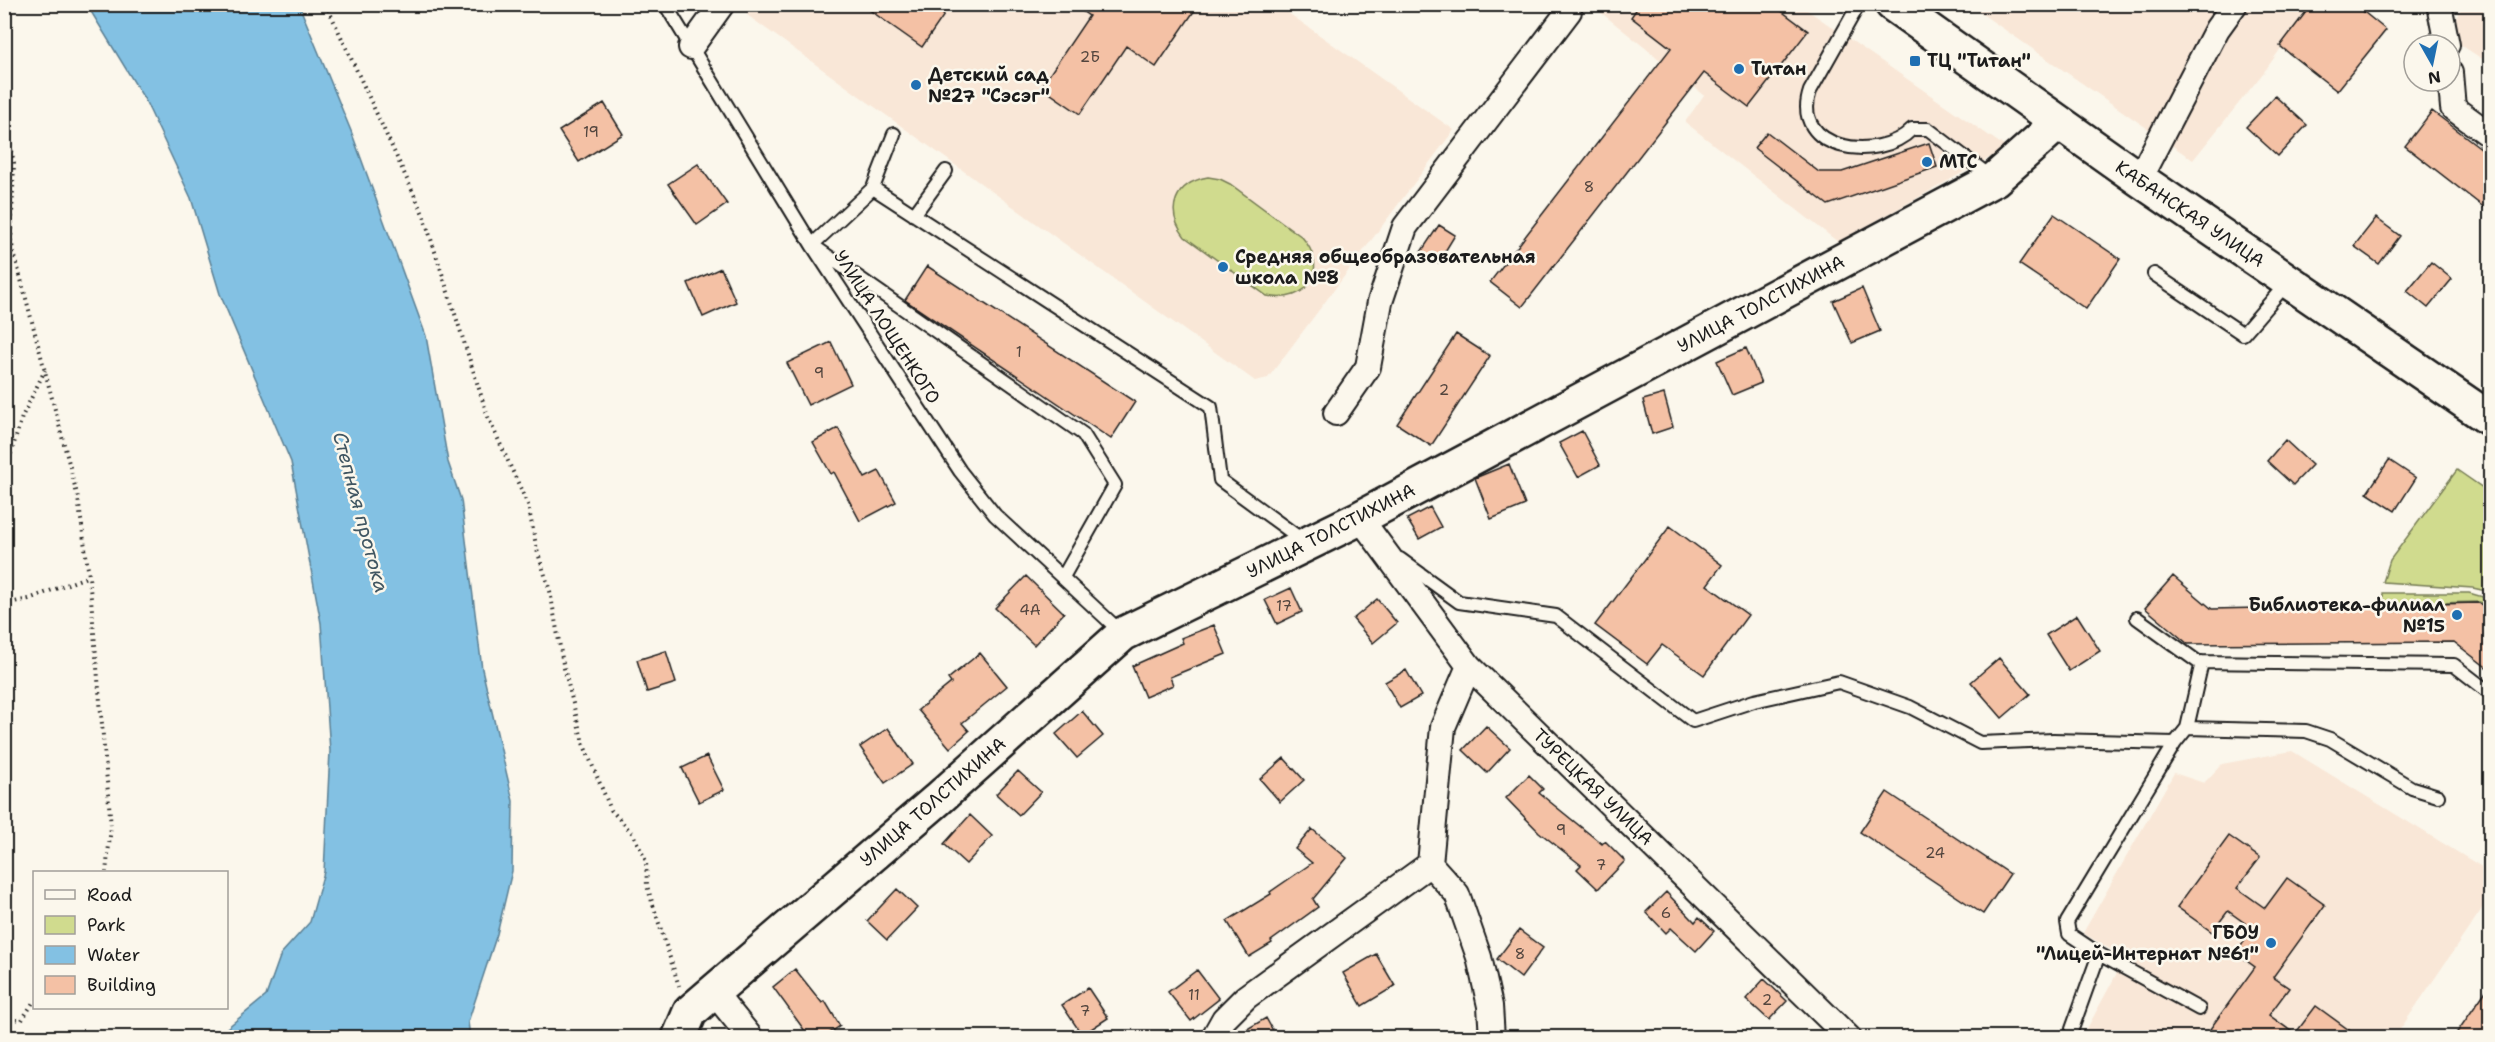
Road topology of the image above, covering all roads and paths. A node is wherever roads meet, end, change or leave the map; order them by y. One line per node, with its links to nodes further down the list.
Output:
1 (326, 4): 47 (path)
2 (665, 4): 10 (lane, УЛИЦА ЛОЩЕНКОГО)
3 (722, 4): 10 (street)
4 (1859, 4): 17 (lane)
5 (1892, 4): 13 (street, КАБАНСКАЯ УЛИЦА)
6 (2235, 4): 18 (street)
7 (2439, 4): 9 (street)
8 (1568, 7): 25 (street)
9 (2444, 33)
10 (691, 47): 21 (lane, УЛИЦА ЛОЩЕНКОГО)
11 (2452, 93): 15 (street)
12 (4, 115): 24 (path)
13 (2058, 123): 17 (street, УЛИЦА ТОЛСТИХИНА); 18 (street, КАБАНСКАЯ УЛИЦА)
14 (894, 134): 19 (lane)
15 (2490, 135)
16 (946, 171): 20 (lane)
17 (1995, 179): 28 (street, УЛИЦА ТОЛСТИХИНА)
18 (2139, 179): 23 (street, КАБАНСКАЯ УЛИЦА)
19 (873, 188): 20 (lane); 21 (lane)
20 (914, 215): 29 (lane)
21 (812, 245): 32 (lane, УЛИЦА ЛОЩЕНКОГО); 32 (lane)
22 (2154, 274): 23 (lane)
23 (2288, 281): 26 (street, КАБАНСКАЯ УЛИЦА)
24 (45, 369): 27 (path); 31 (path)
25 (1336, 413)
26 (2490, 418)
27 (4, 477)
28 (1360, 518): 29 (street, УЛИЦА ТОЛСТИХИНА); 30 (street, ТУРЕЦКАЯ УЛИЦА)
29 (1307, 544): 35 (street, УЛИЦА ТОЛСТИХИНА)
30 (1381, 546): 37 (street, ТУРЕЦКАЯ УЛИЦА); 40 (lane)
31 (89, 576): 33 (path); 43 (path)
32 (1064, 577): 35 (lane, УЛИЦА ЛОЩЕНКОГО)
33 (4, 604)
34 (2137, 618): 36 (lane)
35 (1123, 634): 47 (street, УЛИЦА ТОЛСТИХИНА)
36 (2202, 662): 38 (lane); 39 (lane)
37 (1469, 666): 42 (street); 52 (street, ТУРЕЦКАЯ УЛИЦА)
38 (2490, 693)
39 (2187, 728): 40 (lane); 41 (lane)
40 (2175, 743): 44 (lane)
41 (2438, 796)
42 (1430, 864): 50 (street); 51 (street)
43 (106, 871)
44 (2099, 954): 46 (lane); 53 (lane)
45 (33, 1003): 48 (path)
46 (2199, 1009)
47 (694, 1014): 49 (street)
48 (4, 1020)
49 (751, 1038)
50 (1216, 1038)
51 (1492, 1038)
52 (1849, 1038)
53 (2071, 1038)

